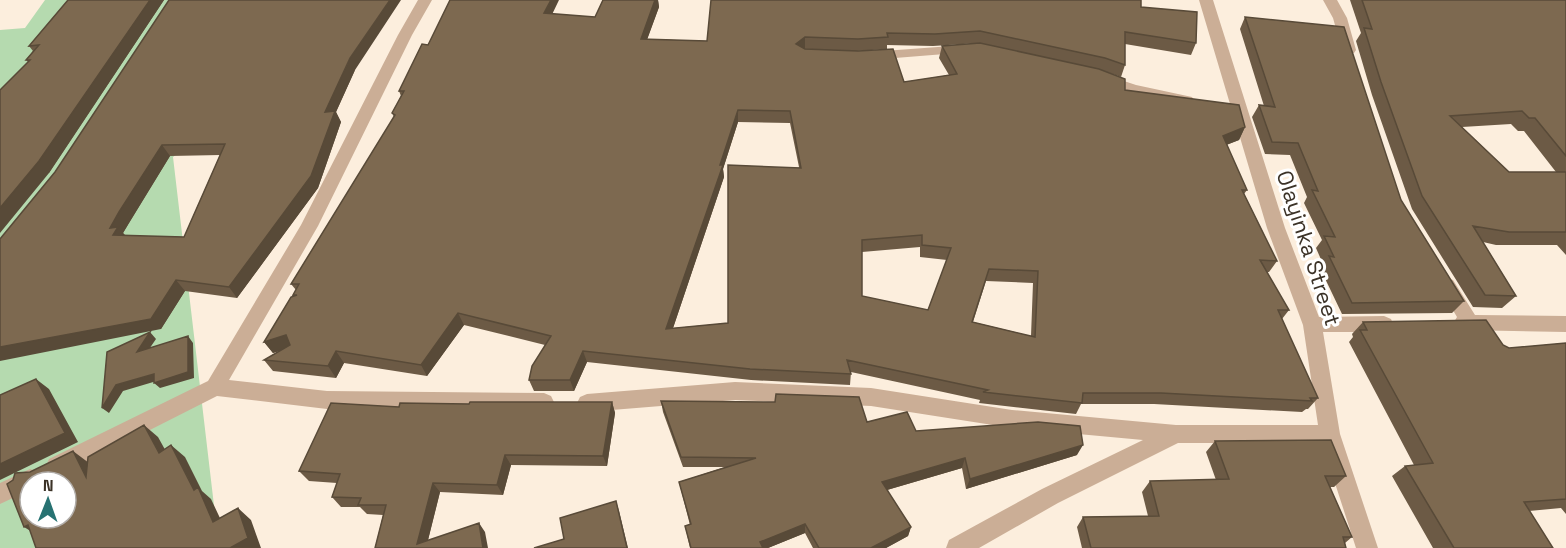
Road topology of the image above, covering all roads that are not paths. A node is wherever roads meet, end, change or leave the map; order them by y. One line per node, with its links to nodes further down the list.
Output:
1 (425, 0): 15 (street)
2 (1206, 0): 14 (street, Olayinka Street)
3 (1330, 0): 6 (street)
4 (978, 49): 5 (street)
5 (857, 57)
6 (1353, 63)
7 (1091, 74): 8 (street)
8 (1203, 104)
9 (1439, 271): 11 (street)
10 (1447, 322): 11 (street)
11 (1470, 322): 13 (street)
12 (1402, 323): 14 (street)
13 (1566, 324)
14 (1312, 325): 17 (street, Olayinka Street)
15 (215, 387): 16 (street); 18 (street)
16 (1176, 434): 17 (street); 19 (street)
17 (1330, 434): 20 (street, Olayinka Street)
18 (0, 494)
19 (957, 548)
20 (1367, 548)

